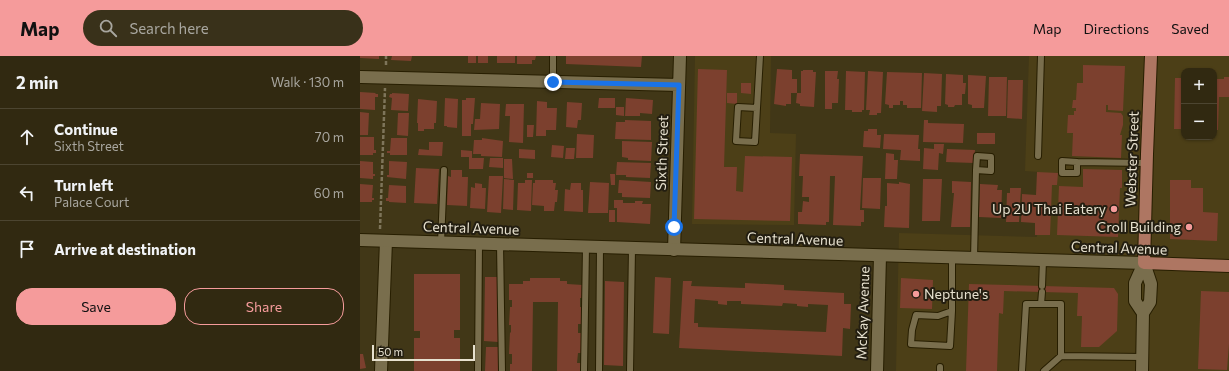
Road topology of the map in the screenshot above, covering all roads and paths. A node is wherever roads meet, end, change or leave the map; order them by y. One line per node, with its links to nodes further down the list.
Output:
1 (386, 56): 8 (path)
2 (553, 56): 9 (lane)
3 (680, 56): 10 (street, Sixth Street)
4 (760, 56): 11 (lane)
5 (1041, 56): 12 (lane)
6 (1151, 56): 14 (main road, Webster Street)
7 (361, 77): 8 (street)
8 (386, 78): 9 (street); 18 (path)
9 (553, 82): 10 (street)
10 (679, 85): 25 (street, Sixth Street)
11 (757, 108): 11 (lane)
12 (1038, 156)
13 (1077, 162): 14 (lane)
14 (1146, 163): 30 (main road, Webster Street)
15 (444, 170): 19 (lane)
16 (976, 170): 28 (lane)
17 (360, 240): 18 (street, Central Avenue)
18 (383, 241): 19 (street, Central Avenue); 36 (street)
19 (441, 243): 20 (street, Central Avenue)
20 (479, 244): 21 (street, Central Avenue); 37 (lane)
21 (500, 244): 22 (street, Central Avenue); 38 (lane)
22 (586, 247): 23 (street, Central Avenue); 39 (lane)
23 (600, 248): 24 (street, Central Avenue); 40 (lane)
24 (632, 249): 25 (street, Central Avenue); 41 (lane)
25 (674, 250): 26 (street, Central Avenue)
26 (880, 256): 27 (street, Central Avenue); 42 (street, McKay Avenue)
27 (952, 258): 28 (street, Central Avenue); 33 (lane)
28 (974, 259): 29 (street, Central Avenue)
29 (1043, 261): 30 (street, Central Avenue); 32 (lane)
30 (1144, 263): 31 (main road, Central Avenue); 35 (street, Webster Street)
31 (1229, 266)
32 (1041, 304): 34 (lane); 43 (lane)
33 (952, 312): 33 (lane)
34 (1061, 356): 35 (lane); 44 (lane)
35 (1142, 358): 45 (street, Webster Street)
36 (381, 371)
37 (478, 371)
38 (502, 371)
39 (584, 371)
40 (599, 371)
41 (630, 371)
42 (877, 371)
43 (1022, 371)
44 (1044, 371)
45 (1142, 371)

